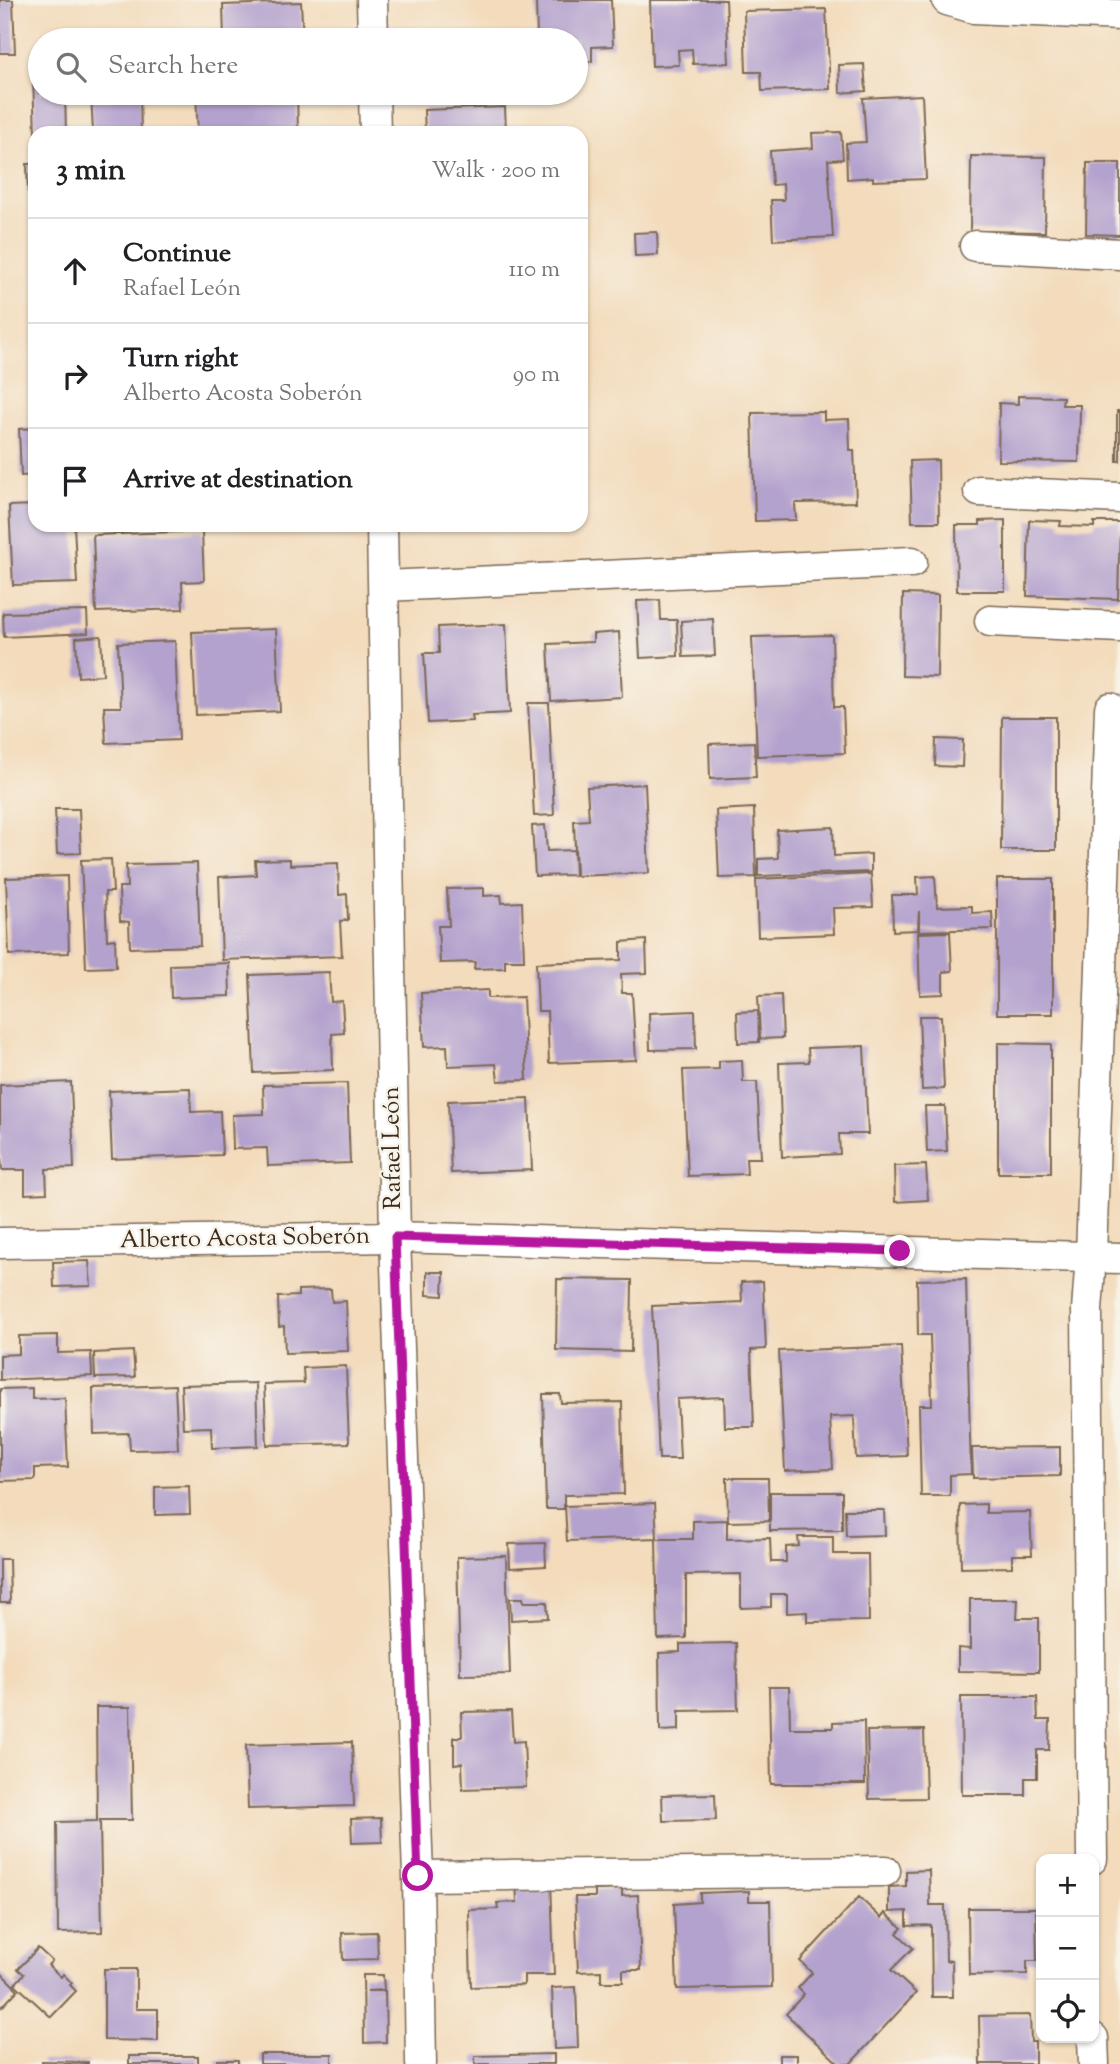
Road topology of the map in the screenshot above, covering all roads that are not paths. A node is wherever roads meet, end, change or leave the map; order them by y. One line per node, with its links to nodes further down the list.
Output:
1 (372, 0): 4 (street)
2 (947, 0): 3 (street)
3 (1120, 15)
4 (373, 28)
5 (374, 105): 6 (street)
6 (374, 126)
7 (975, 246): 8 (street)
8 (1120, 254)
9 (979, 491): 10 (street)
10 (1120, 498)
11 (382, 532): 13 (street, Rafael León)
12 (912, 562): 13 (street)
13 (383, 586): 17 (street, Rafael León)
14 (990, 621): 15 (street)
15 (1120, 627)
16 (1110, 708): 19 (street)
17 (395, 1237): 18 (street, Alberto Acosta Soberón); 19 (street, Alberto Acosta Soberón); 22 (street, Rafael León)
18 (0, 1243)
19 (1105, 1257): 20 (street)
20 (1092, 1854)
21 (885, 1871): 22 (street)
22 (418, 1876): 24 (street, Rafael León)
23 (1093, 2043): 25 (street)
24 (421, 2064)
25 (1094, 2064)

